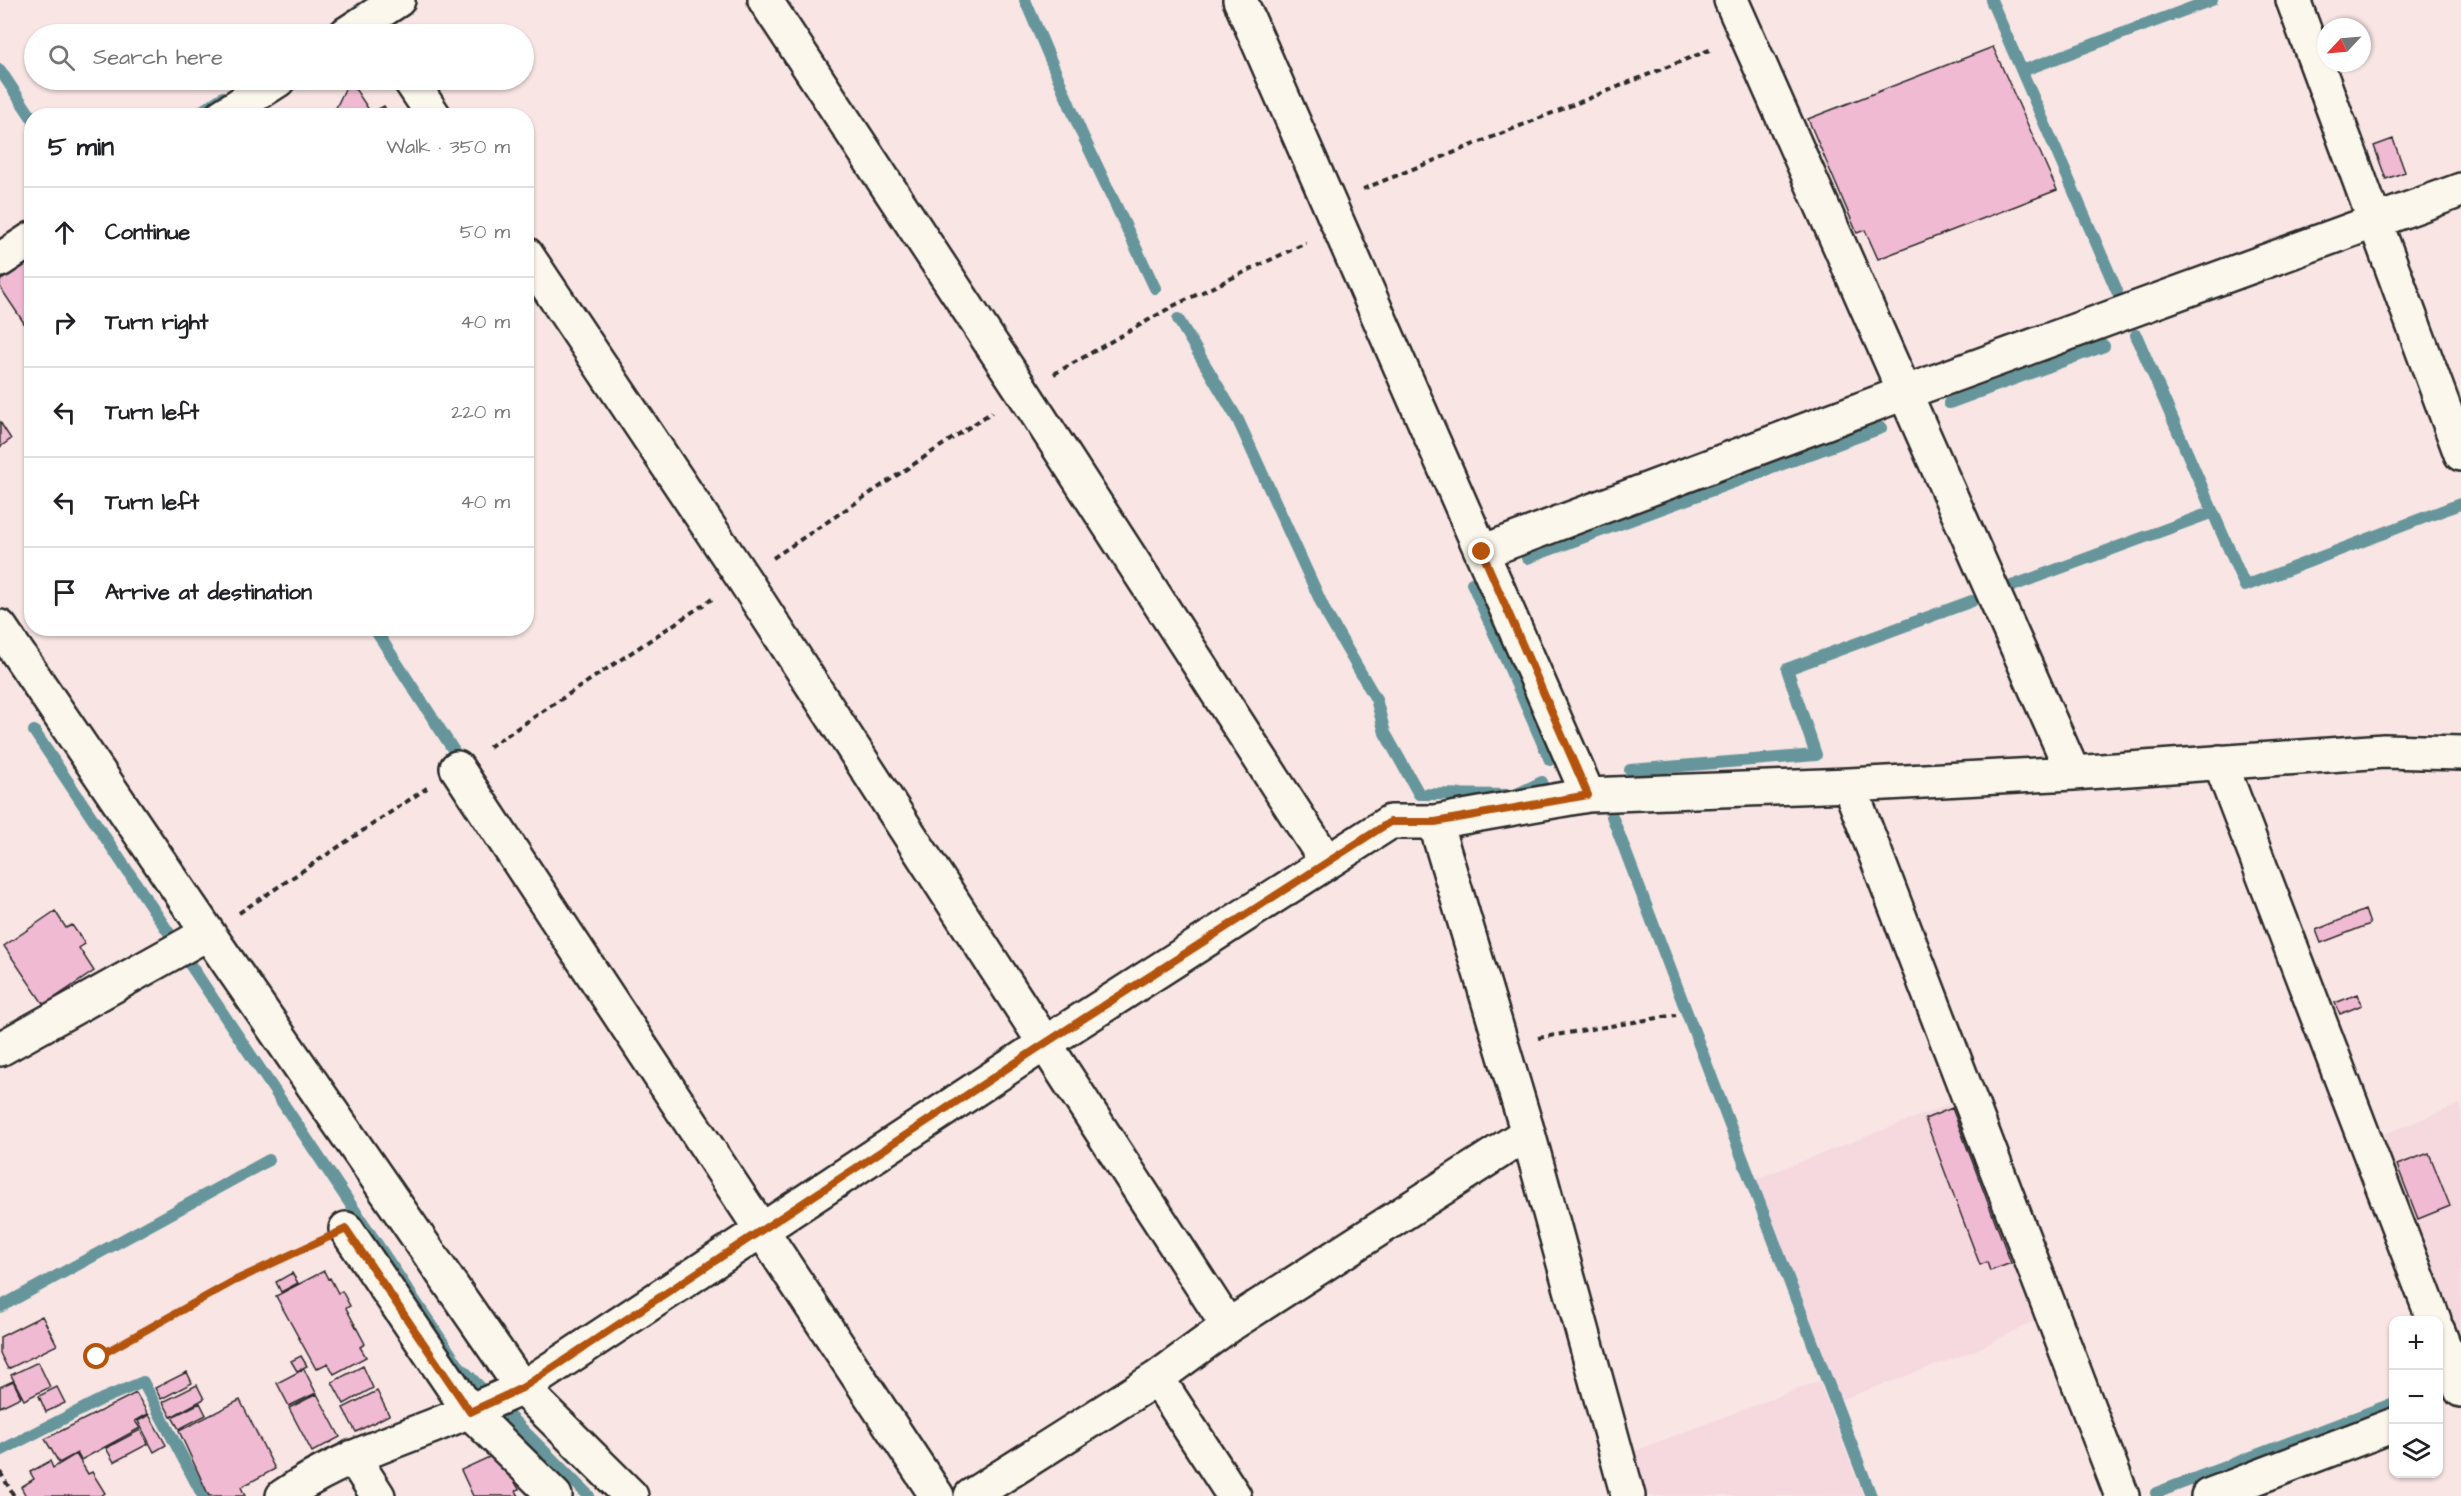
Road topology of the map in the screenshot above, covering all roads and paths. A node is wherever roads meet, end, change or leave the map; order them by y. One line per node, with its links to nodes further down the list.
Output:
1 (398, 0): 6 (street)
2 (765, 0): 18 (street)
3 (1240, 0): 13 (street)
4 (1731, 0): 7 (street)
5 (2293, 0): 14 (street)
6 (363, 22)
7 (1746, 35): 13 (path); 19 (street)
8 (262, 90): 10 (street)
9 (417, 90): 11 (street)
10 (234, 108)
11 (429, 108)
12 (2461, 190): 14 (street)
13 (1334, 215): 18 (path); 21 (street)
14 (2375, 221): 19 (street); 20 (street)
15 (24, 244): 16 (street)
16 (0, 260)
17 (534, 266): 22 (street)
18 (1023, 392): 22 (path); 31 (street)
19 (1904, 393): 21 (street); 27 (street)
20 (2461, 454)
21 (1482, 552): 29 (street)
22 (743, 578): 26 (path); 35 (street)
23 (0, 627): 32 (street)
24 (2461, 753): 25 (street)
25 (2220, 762): 27 (street); 40 (street)
26 (458, 768): 32 (path); 39 (street)
27 (2073, 773): 28 (street)
28 (1849, 785): 29 (street); 62 (street)
29 (1588, 795): 30 (street)
30 (1435, 822): 31 (street); 34 (street)
31 (1327, 862): 35 (street)
32 (189, 944): 36 (street); 45 (street)
33 (1676, 1015): 34 (path)
34 (1501, 1043): 37 (street)
35 (1044, 1044): 39 (street); 41 (street)
36 (0, 1049)
37 (1528, 1133): 41 (street); 61 (street)
38 (346, 1229): 43 (path); 49 (street)
39 (763, 1230): 45 (street); 58 (street)
40 (2432, 1316)
41 (1228, 1326): 44 (street)
42 (2443, 1342): 46 (street)
43 (97, 1357)
44 (1157, 1378): 59 (street); 60 (street)
45 (517, 1390): 49 (street); 57 (street)
46 (2461, 1390)
47 (2461, 1399): 48 (street)
48 (2443, 1406)
49 (473, 1410): 51 (street); 56 (street)
50 (2389, 1427): 63 (street)
51 (352, 1457): 54 (street); 55 (street)
52 (0, 1472): 53 (path)
53 (14, 1496)
54 (283, 1496)
55 (378, 1496)
56 (555, 1496)
57 (632, 1496)
58 (937, 1496)
59 (971, 1496)
60 (1234, 1496)
61 (1628, 1496)
62 (2122, 1496)
63 (2208, 1496)

